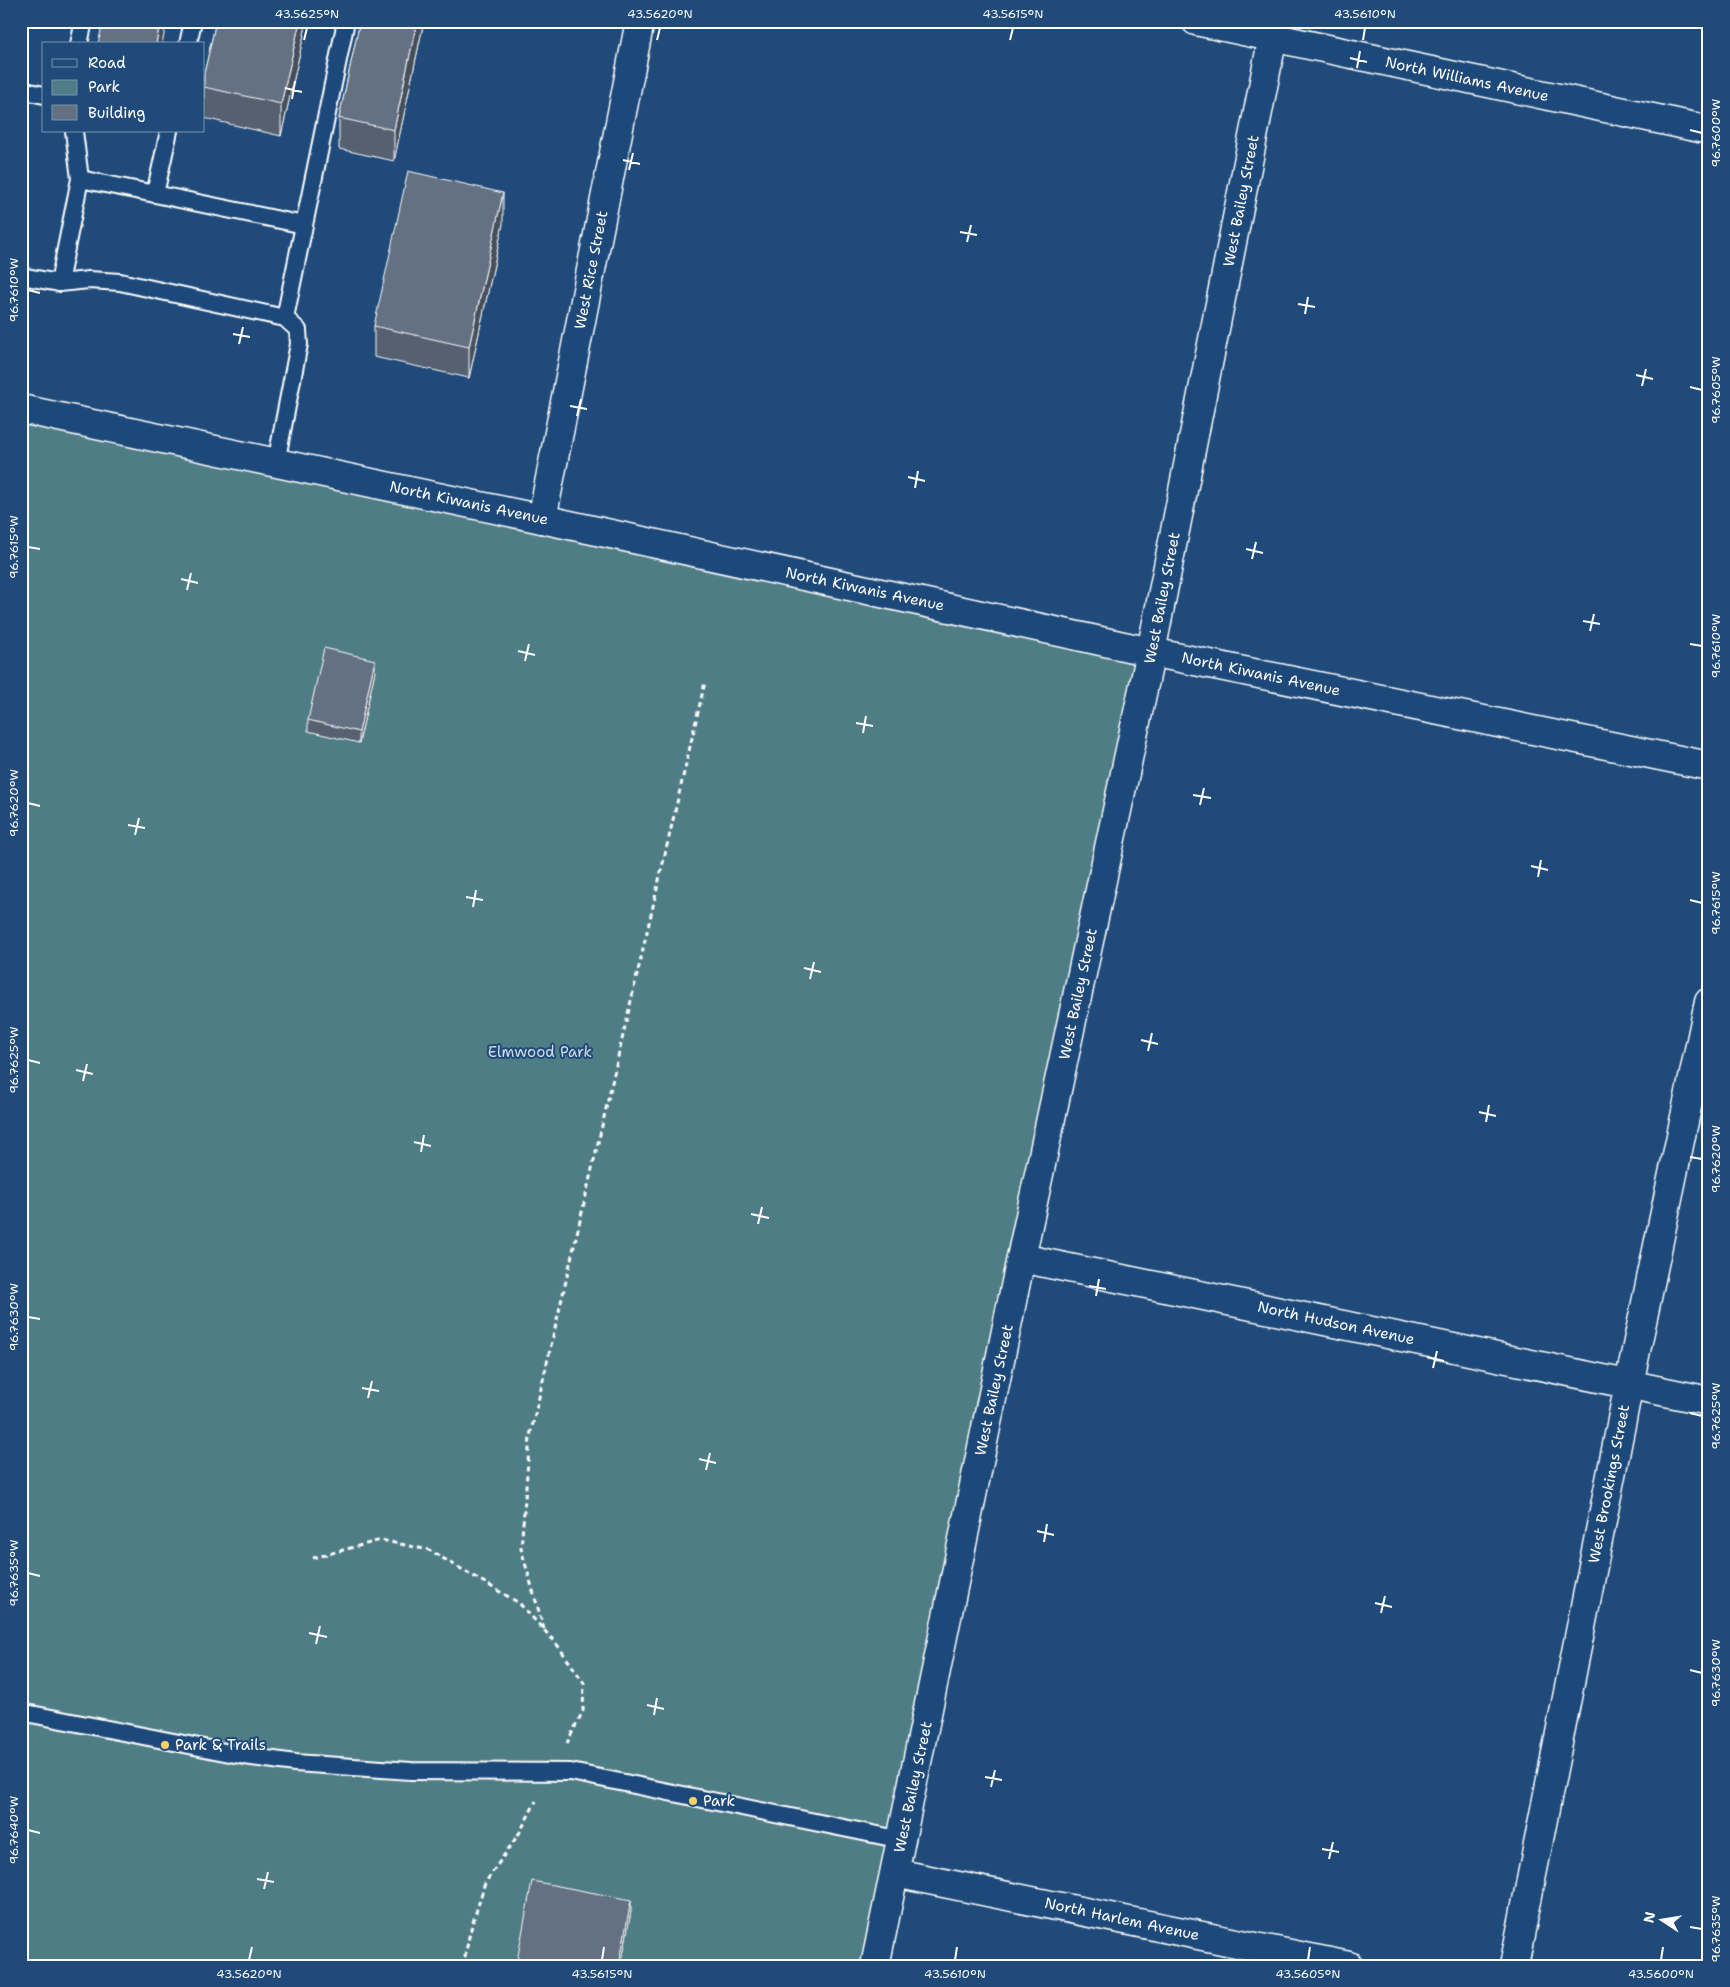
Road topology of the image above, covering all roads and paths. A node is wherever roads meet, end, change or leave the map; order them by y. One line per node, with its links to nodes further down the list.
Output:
1 (84, 21): 7 (lane)
2 (192, 21): 8 (lane)
3 (346, 21): 16 (lane)
4 (640, 21): 22 (street, West Rice Street)
5 (1196, 21): 6 (street, North Williams Avenue)
6 (1275, 30): 11 (street, North Williams Avenue); 23 (street, West Bailey Street)
7 (79, 42)
8 (188, 42)
9 (21, 90): 10 (lane)
10 (42, 94)
11 (1709, 130)
12 (74, 132): 14 (lane)
13 (169, 132): 15 (lane)
14 (80, 179): 15 (lane); 18 (lane)
15 (155, 194): 16 (lane)
16 (304, 225): 19 (lane)
17 (21, 276): 18 (lane)
18 (59, 283): 19 (lane)
19 (285, 318): 21 (lane)
20 (21, 409): 21 (street, North Kiwanis Avenue)
21 (276, 463): 22 (street, North Kiwanis Avenue)
22 (542, 518): 23 (street, North Kiwanis Avenue)
23 (1151, 652): 25 (street, North Kiwanis Avenue); 27 (street, West Bailey Street)
24 (705, 682): 31 (path)
25 (1709, 766)
26 (1709, 1002): 28 (street, West Brookings Street)
27 (1021, 1258): 28 (street, North Hudson Avenue); 34 (street, West Bailey Street)
28 (1629, 1384): 29 (street, North Hudson Avenue); 39 (street, West Brookings Street)
29 (1709, 1401)
30 (313, 1558): 31 (path)
31 (544, 1629): 33 (path)
32 (21, 1712): 33 (lane)
33 (551, 1772): 34 (lane); 36 (path)
34 (902, 1840): 35 (street, West Bailey Street)
35 (895, 1873): 37 (street, West Bailey Street); 38 (street, North Harlem Avenue)
36 (463, 1966)
37 (875, 1966)
38 (1349, 1966)
39 (1514, 1966)

